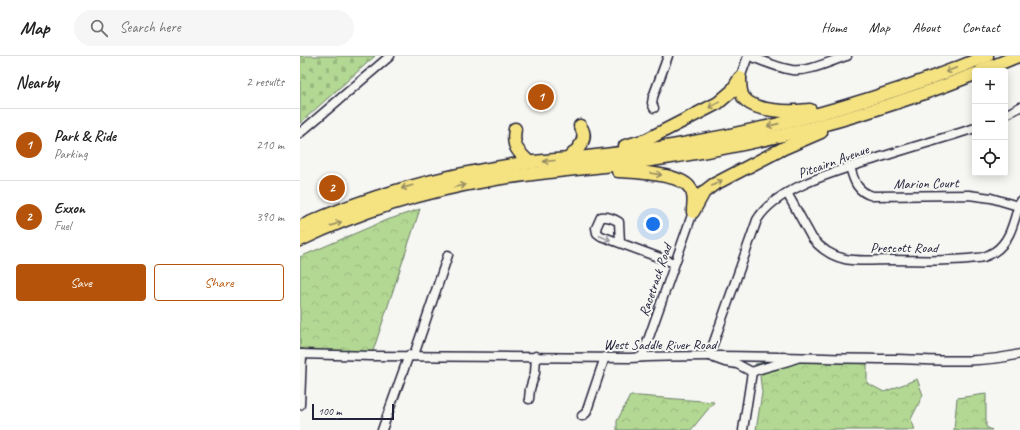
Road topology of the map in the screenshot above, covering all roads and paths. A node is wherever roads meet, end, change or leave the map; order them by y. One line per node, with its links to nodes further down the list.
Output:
1 (390, 56): 19 (street)
2 (668, 56): 13 (street)
3 (749, 56): 7 (street); 10 (street)
4 (847, 56): 7 (street)
5 (987, 56): 12 (highway, one-way to 12)
6 (1018, 56): 8 (highway)
7 (827, 59)
8 (988, 68)
9 (972, 75): 11 (highway)
10 (740, 78): 12 (highway); 22 (highway, one-way to 22)
11 (915, 96): 22 (highway); 26 (highway, one-way to 11)
12 (854, 103): 22 (highway, one-way to 22)
13 (654, 108)
14 (1020, 108): 15 (street)
15 (1008, 114)
16 (580, 126): 20 (highway)
17 (516, 129): 21 (highway)
18 (972, 129): 23 (street, Pitcairn Avenue)
19 (300, 133)
20 (568, 159): 21 (highway, one-way to 21); 22 (highway)
21 (529, 162): 27 (highway, one-way to 27)
22 (589, 163): 26 (highway, one-way to 26); 28 (highway, one-way to 22)
23 (850, 167): 24 (street, Pitcairn Avenue); 25 (street, Marion Court)
24 (787, 193): 25 (street, Prescott Road); 36 (street, Pitcairn Avenue)
25 (1019, 204)
26 (693, 212): 31 (street, Racetrack Road)
27 (300, 227)
28 (300, 240)
29 (620, 243): 31 (street)
30 (448, 255): 34 (street)
31 (674, 263): 38 (street, Racetrack Road)
32 (301, 354): 34 (street, West Saddle River Road); 42 (street)
33 (1020, 354): 39 (street, West Saddle River Road)
34 (412, 355): 35 (street, West Saddle River Road); 44 (street)
35 (536, 356): 37 (street, West Saddle River Road); 41 (street)
36 (709, 356): 38 (street, West Saddle River Road); 39 (street, West Saddle River Road); 40 (street)
37 (605, 357): 38 (street, West Saddle River Road); 43 (street)
38 (642, 357)
39 (799, 357): 40 (street)
40 (752, 372): 45 (street)
41 (529, 400)
42 (300, 405)
43 (582, 416)
44 (382, 430)
45 (743, 430)

